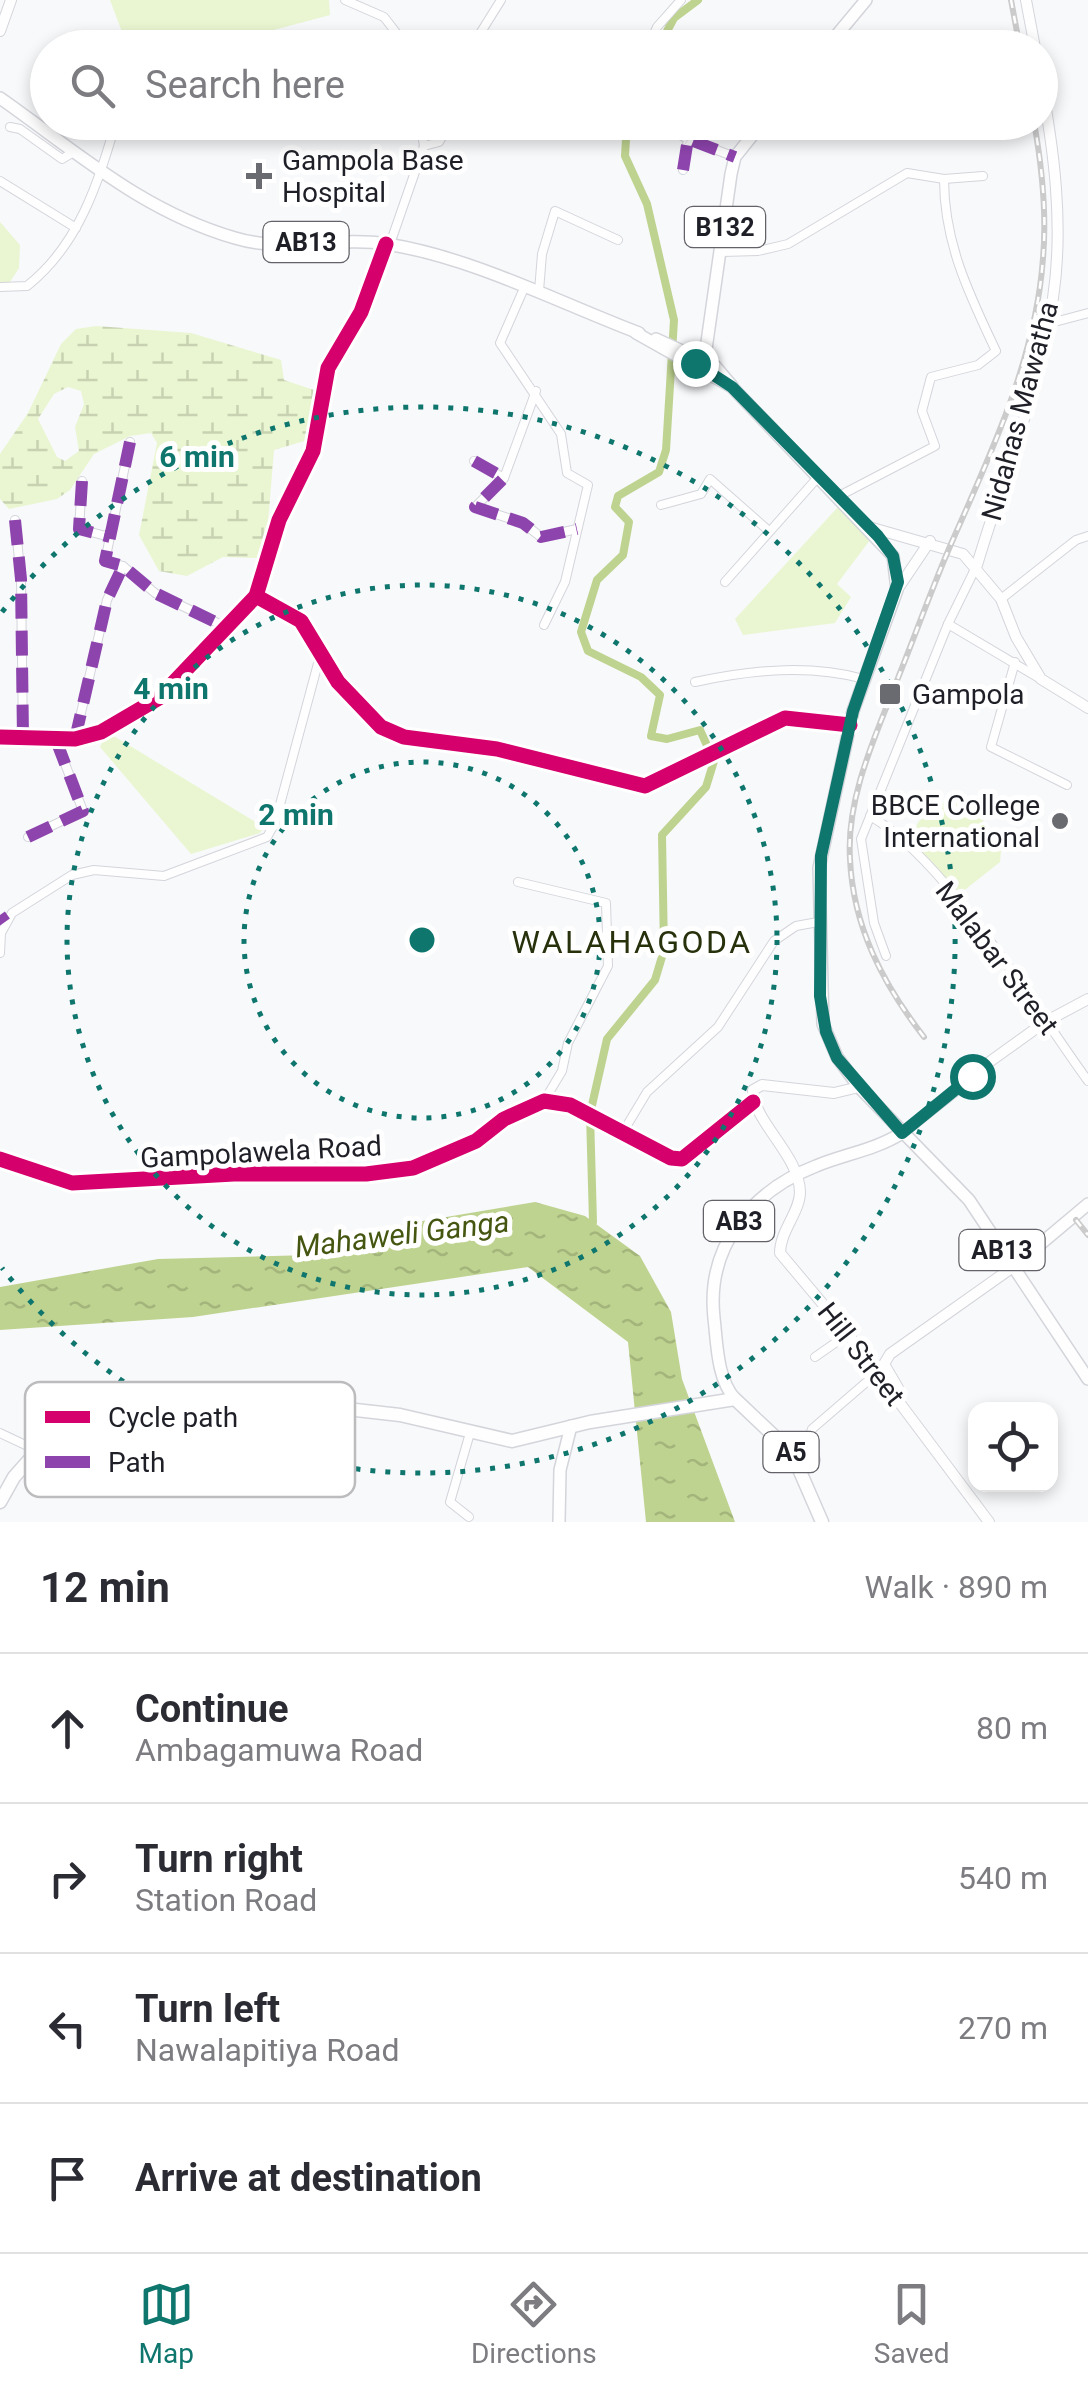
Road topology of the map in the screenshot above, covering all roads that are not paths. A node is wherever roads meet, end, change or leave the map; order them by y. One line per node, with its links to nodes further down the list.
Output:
1 (11, 0): 7 (street)
2 (345, 0): 8 (street)
3 (501, 0): 9 (street)
4 (681, 0): 10 (street)
5 (866, 0): 11 (main road)
6 (1026, 0): 12 (street)
7 (0, 30)
8 (394, 30)
9 (482, 30)
10 (655, 30)
11 (841, 30)
12 (1032, 30)
13 (0, 98): 14 (main road, AB13)
14 (30, 121)
15 (10, 127): 16 (street)
16 (30, 136)
17 (35, 140): 26 (street)
18 (55, 140): 26 (main road, AB13)
19 (111, 140): 29 (street)
20 (423, 140): 25 (street)
21 (441, 140): 25 (street)
22 (688, 140): 27 (street); 28 (street)
23 (749, 140): 27 (main road, B132)
24 (1052, 140): 41 (street, Nidahas Mawatha)
25 (424, 146): 35 (street)
26 (72, 153): 29 (main road, AB13)
27 (736, 157): 36 (main road, B132)
28 (683, 170)
29 (100, 175): 33 (street); 35 (main road, AB13)
30 (983, 176): 31 (street)
31 (944, 179): 36 (street); 49 (street)
32 (0, 182): 33 (street)
33 (76, 228): 38 (street)
34 (618, 240): 39 (street)
35 (388, 244): 37 (main road, AB13); 62 (street)
36 (722, 252): 42 (main road, B132)
37 (525, 286): 39 (main road, AB13); 43 (street)
38 (0, 287)
39 (539, 291): 42 (main road, AB13)
40 (1088, 312): 41 (street)
41 (1048, 324): 58 (street, Nidahas Mawatha)
42 (696, 360): 46 (main road, AB13)
43 (536, 391): 47 (street); 53 (street)
44 (130, 442): 55 (street)
45 (474, 462): 47 (street)
46 (819, 476): 49 (main road, AB13); 54 (street)
47 (504, 478): 53 (street)
48 (82, 481): 55 (street)
49 (839, 496): 52 (main road, AB13)
50 (661, 505): 54 (street)
51 (15, 520): 75 (street)
52 (869, 527): 57 (street, Nidahas Mawatha); 61 (main road, AB13)
53 (577, 529): 64 (street)
54 (769, 531): 60 (street)
55 (110, 536): 59 (street)
56 (1088, 536): 63 (street)
57 (930, 541): 58 (street, Nidahas Mawatha); 61 (street)
58 (977, 565): 63 (street, Nidahas Mawatha); 65 (street)
59 (123, 566): 66 (street); 77 (street)
60 (725, 582)
61 (897, 590): 69 (main road, AB13)
62 (256, 596): 66 (street); 67 (street)
63 (1002, 599): 70 (street, Nidahas Mawatha)
64 (544, 624)
65 (948, 624): 68 (street); 79 (street)
66 (228, 628): 77 (street)
67 (320, 656): 73 (street); 82 (street)
68 (1015, 662): 70 (street); 78 (street)
69 (864, 679): 71 (street); 73 (main road, AB13)
70 (1041, 679): 72 (street)
71 (695, 682)
72 (1088, 708)
73 (850, 725): 83 (main road, AB13)
74 (0, 737): 75 (street)
75 (23, 739): 76 (street)
76 (56, 740): 77 (street); 80 (street)
77 (75, 740)
78 (1066, 786)
79 (870, 816): 85 (street); 87 (street, Malabar Street)
80 (28, 837)
81 (518, 882): 90 (street)
82 (2, 918): 84 (street)
83 (818, 922): 89 (main road, AB13); 92 (street)
84 (0, 952)
85 (886, 956)
86 (1088, 999): 87 (street)
87 (1045, 1022): 88 (street, Malabar Street); 93 (street, bridge)
88 (1088, 1081)
89 (859, 1087): 91 (street); 93 (main road, AB13)
90 (544, 1101): 92 (street); 94 (street, Gampolawela Road)
91 (753, 1102): 92 (street); 95 (street)
92 (618, 1130)
93 (902, 1133): 95 (main road, AB3); 97 (main road, AB13)
94 (0, 1159)
95 (796, 1175): 98 (street, Hill Street); 102 (main road, AB3)
96 (1086, 1209): 97 (main road)
97 (1013, 1267): 101 (main road, AB13); 103 (street)
98 (848, 1334): 99 (street); 100 (street, Hill Street)
99 (815, 1357)
100 (878, 1373): 103 (street, Hill Street); 110 (street)
101 (1088, 1379)
102 (735, 1398): 105 (highway); 116 (highway, A5)
103 (900, 1402): 117 (street, Hill Street)
104 (355, 1409): 108 (highway)
105 (571, 1426): 106 (highway); 112 (main road)
106 (552, 1431): 108 (highway); 112 (main road)
107 (0, 1434): 109 (street)
108 (470, 1434): 114 (street)
109 (25, 1445)
110 (816, 1460)
111 (25, 1466): 113 (highway)
112 (560, 1470): 115 (main road)
113 (0, 1502)
114 (468, 1516)
115 (559, 1522)
116 (822, 1522)
117 (989, 1522)

